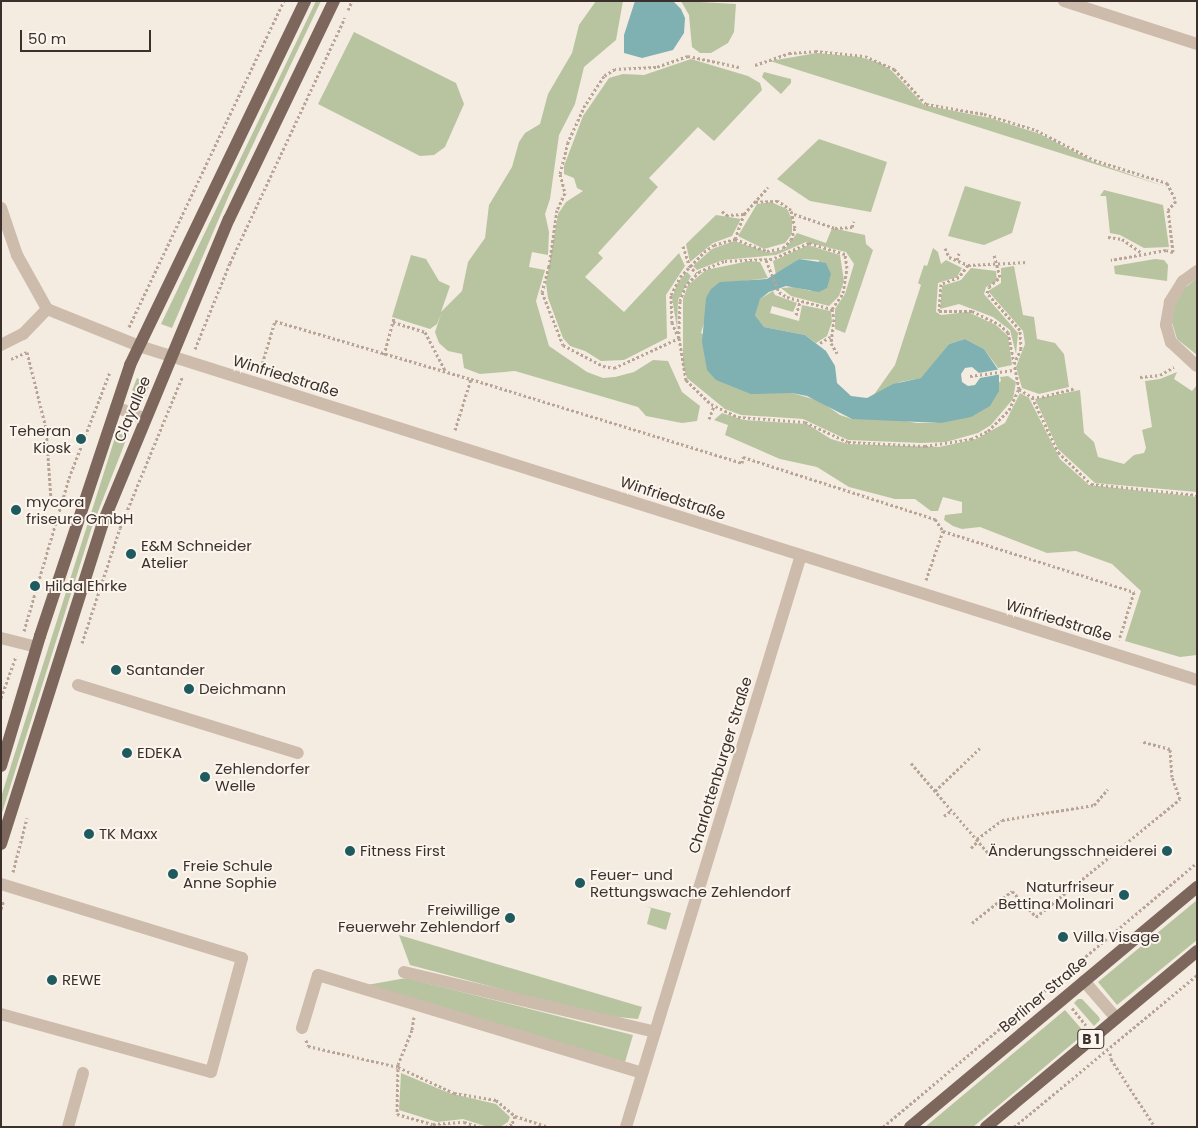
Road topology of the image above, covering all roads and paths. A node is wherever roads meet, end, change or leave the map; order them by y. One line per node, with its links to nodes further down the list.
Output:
1 (284, 1): 35 (path)
2 (304, 1): 42 (main road, Clayallee)
3 (334, 1): 46 (main road, Clayallee)
4 (352, 1): 37 (path)
5 (1064, 1): 6 (street)
6 (1197, 44)
7 (755, 65): 21 (path)
8 (739, 67): 39 (path)
9 (768, 187): 10 (path)
10 (754, 202): 13 (path); 14 (path)
11 (1, 208): 33 (street)
12 (722, 211): 13 (path)
13 (744, 214): 17 (path)
14 (794, 214): 15 (path); 17 (path)
15 (854, 222)
16 (1108, 237): 21 (path)
17 (735, 239): 29 (path)
18 (683, 246): 29 (path)
19 (945, 248): 24 (path)
20 (959, 252): 24 (path)
21 (1143, 254): 25 (path)
22 (994, 255): 28 (path)
23 (766, 260): 31 (path); 32 (path); 34 (path)
24 (957, 260): 27 (path)
25 (1111, 260)
26 (1026, 262): 28 (path)
27 (968, 265): 28 (path); 47 (path)
28 (998, 265): 47 (path)
29 (689, 266): 31 (path); 39 (path)
30 (1197, 272): 49 (street)
31 (696, 273): 39 (path)
32 (800, 302): 34 (path); 36 (path)
33 (47, 309): 41 (street); 42 (street, Winfriedstraße)
34 (832, 309): 38 (path)
35 (135, 312)
36 (796, 315)
37 (201, 334)
38 (830, 337): 40 (path); 44 (path)
39 (679, 338): 61 (path)
40 (820, 343)
41 (1, 345)
42 (139, 346): 46 (street, Winfriedstraße); 62 (main road, Clayallee)
43 (27, 352): 67 (path)
44 (837, 354)
45 (384, 355): 50 (path); 53 (path); 53 (path)
46 (172, 356): 63 (main road, Clayallee); 69 (street, Winfriedstraße)
47 (1014, 364): 52 (path)
48 (1174, 366): 55 (path)
49 (1197, 366)
50 (261, 368)
51 (112, 369): 71 (path)
52 (1014, 370): 54 (path); 58 (path)
53 (446, 373): 56 (path)
54 (970, 376)
55 (1140, 377)
56 (471, 379): 65 (path); 68 (path)
57 (1076, 388): 60 (path)
58 (1019, 389): 60 (path); 61 (path)
59 (174, 395): 75 (path)
60 (1032, 397): 66 (path)
61 (714, 406): 64 (path)
62 (116, 407): 63 (street); 74 (main road, Clayallee)
63 (145, 419): 91 (main road, Clayallee)
64 (709, 419)
65 (455, 430)
66 (1197, 495)
67 (51, 499)
68 (942, 531): 70 (path); 73 (path)
69 (801, 556): 77 (street, Winfriedstraße); 109 (street, Charlottenburger Straße)
70 (926, 581)
71 (29, 614)
72 (1, 638): 74 (street)
73 (1118, 642)
74 (36, 647): 84 (main road, Clayallee)
75 (81, 647)
76 (12, 670): 79 (path)
77 (1197, 680)
78 (78, 685): 82 (street)
79 (1, 698)
80 (1141, 740): 98 (path)
81 (980, 748): 86 (path)
82 (298, 753)
83 (911, 763): 86 (path)
84 (1, 766)
85 (1108, 789): 90 (path)
86 (935, 791): 88 (path)
87 (29, 808): 95 (path)
88 (952, 810): 89 (path); 90 (path)
89 (944, 816)
90 (977, 840): 92 (path); 93 (path)
91 (1, 844)
92 (972, 848)
93 (989, 854)
94 (1197, 863): 120 (path)
95 (5, 886): 97 (path); 105 (street)
96 (1197, 887): 102 (main road, Berliner Straße)
97 (1, 909)
98 (972, 924)
99 (1197, 951): 106 (main road, B 1)
100 (404, 972): 109 (street)
101 (1197, 975): 123 (path)
102 (1084, 981): 106 (street); 121 (main road, Berliner Straße)
103 (415, 1004): 107 (street); 111 (path); 113 (street)
104 (1070, 1006): 108 (path)
105 (1, 1014)
106 (1116, 1018): 122 (main road, B 1)
107 (302, 1028): 111 (path)
108 (1090, 1030)
109 (655, 1032): 113 (street, Charlottenburger Straße)
110 (1110, 1053): 124 (path)
111 (398, 1067): 114 (path); 116 (path)
112 (83, 1072): 115 (street)
113 (642, 1073): 119 (street, Charlottenburger Straße)
114 (515, 1116): 117 (path); 118 (path)
115 (68, 1127)
116 (480, 1127)
117 (506, 1127)
118 (549, 1127)
119 (626, 1127)
120 (883, 1127)
121 (910, 1127)
122 (986, 1127)
123 (1014, 1127)
124 (1155, 1127)

